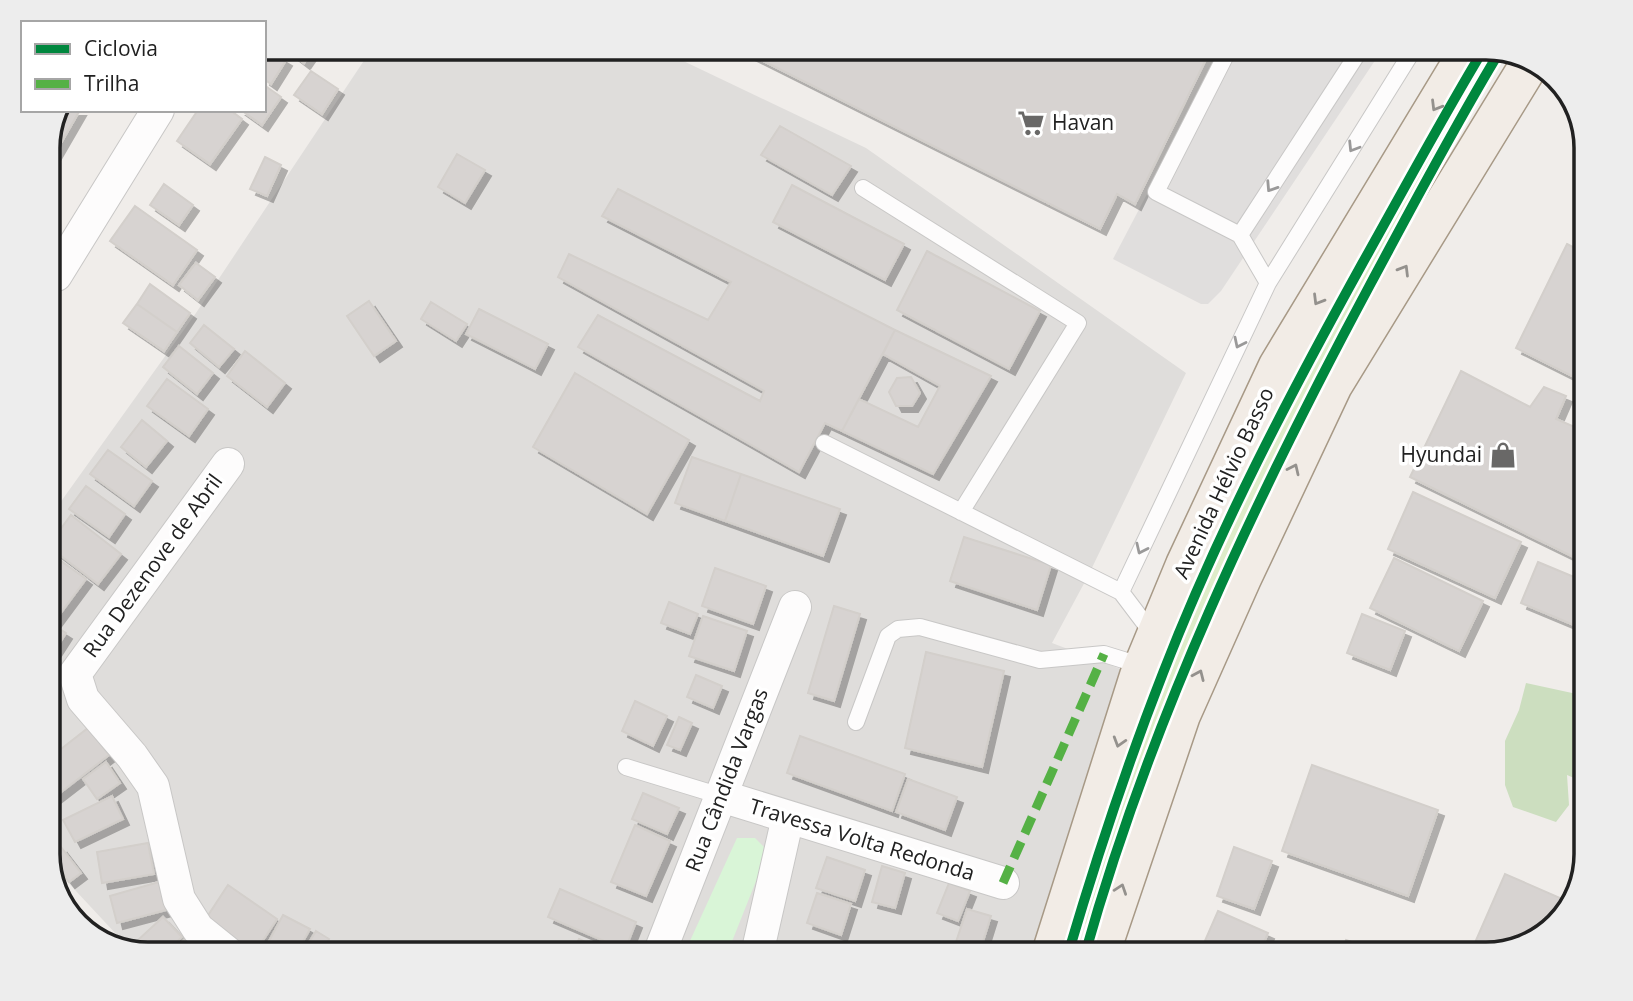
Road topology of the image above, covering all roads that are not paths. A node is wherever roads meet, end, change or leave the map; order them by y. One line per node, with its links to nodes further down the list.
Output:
1 (1223, 60): 8 (lane)
2 (1354, 60): 8 (lane, one-way to 8)
3 (1408, 60): 10 (lane, one-way to 10)
4 (1463, 60): 16 (main road, Avenida Hélvio Basso, one-way to 16)
5 (1526, 70): 26 (main road, one-way to 5)
6 (157, 112): 9 (street)
7 (863, 188): 13 (lane)
8 (1240, 235): 10 (lane)
9 (60, 260)
10 (1268, 283): 14 (lane, one-way to 14)
11 (824, 443): 13 (lane)
12 (228, 464): 22 (street, Rua Dezenove de Abril)
13 (961, 512): 14 (lane)
14 (1121, 592): 16 (lane)
15 (795, 607): 19 (street, Rua Cândida Vargas)
16 (1149, 652): 17 (lane); 25 (main road, Avenida Hélvio Basso, one-way to 25)
17 (856, 722)
18 (626, 767): 19 (lane)
19 (721, 796): 20 (street, Travessa Volta Redonda); 23 (street, Rua Cândida Vargas)
20 (788, 817): 21 (street, Travessa Volta Redonda); 24 (street)
21 (1003, 883)
22 (214, 942)
23 (664, 942)
24 (760, 942)
25 (1055, 942)
26 (1104, 942)

